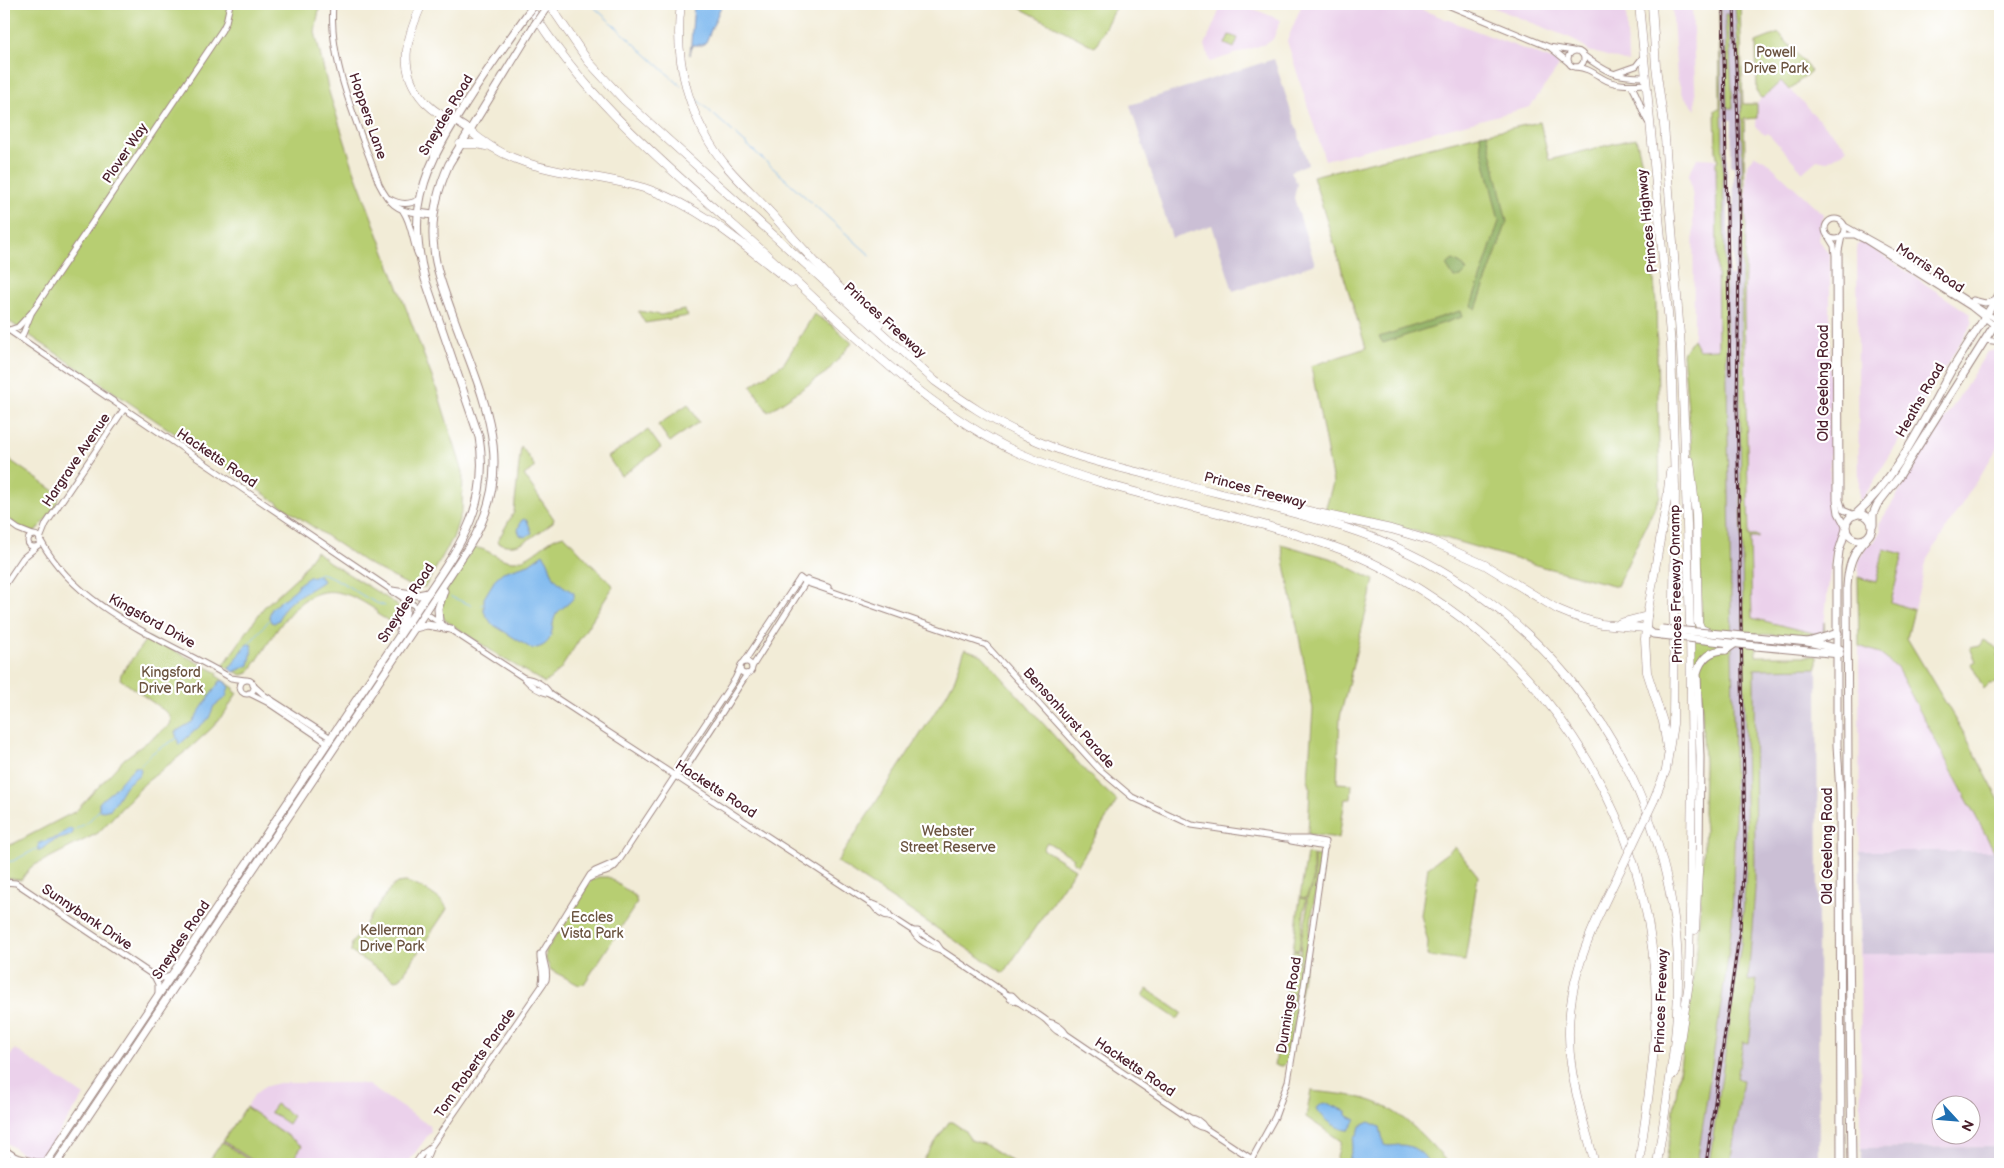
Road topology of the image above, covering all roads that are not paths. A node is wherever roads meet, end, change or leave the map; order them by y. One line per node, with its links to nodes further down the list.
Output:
1 (230, 4): 44 (street, Plover Way)
2 (333, 4): 32 (street, Hoppers Lane)
3 (422, 4): 21 (highway)
4 (528, 4): 47 (highway, Princes Freeway)
5 (535, 4): 22 (main road, Sneydes Road, bridge)
6 (549, 4): 24 (main road, Sneydes Road, bridge); 55 (highway, Princes Freeway)
7 (681, 4): 55 (highway)
8 (1445, 4): 11 (street)
9 (1639, 4): 14 (highway, Princes Highway)
10 (1652, 4): 18 (highway, Princes Highway)
11 (1549, 47): 12 (street); 15 (street)
12 (1572, 52): 13 (street); 15 (street)
13 (1583, 56): 16 (street); 17 (street)
14 (1643, 57): 17 (street); 19 (highway, Princes Highway)
15 (1568, 63): 16 (street)
16 (1576, 68): 20 (street)
17 (1613, 74): 19 (street)
18 (1658, 79): 19 (highway); 28 (highway, Princes Highway)
19 (1645, 81): 20 (street); 23 (highway, Princes Highway)
20 (1631, 85): 23 (street)
21 (440, 114): 22 (highway); 29 (highway)
22 (455, 121): 24 (main road); 29 (main road, Sneydes Road)
23 (1651, 125): 25 (highway, Princes Highway)
24 (469, 130): 26 (main road, Sneydes Road); 27 (highway)
25 (1652, 140): 28 (highway); 31 (highway, Princes Highway)
26 (460, 144): 27 (highway); 36 (main road, Sneydes Road)
27 (495, 148): 47 (highway)
28 (1666, 153): 30 (highway, Princes Highway)
29 (435, 154): 33 (main road, Sneydes Road)
30 (1668, 172): 31 (highway); 54 (highway, Princes Highway)
31 (1657, 189): 53 (highway, Princes Highway)
32 (385, 196): 33 (street); 34 (street, Hoppers Lane)
33 (420, 199): 35 (main road, Sneydes Road)
34 (403, 211): 35 (street); 40 (street)
35 (418, 213): 36 (main road); 40 (main road, Sneydes Road)
36 (433, 215): 74 (main road, Sneydes Road)
37 (1843, 224): 38 (street); 39 (street); 42 (street, Morris Road)
38 (1842, 236): 39 (street); 45 (street, Morris Road); 46 (street, Old Geelong Road)
39 (1829, 238): 46 (street, Old Geelong Road)
40 (420, 258): 78 (main road, Sneydes Road)
41 (2000, 293): 43 (main road, Heaths Road)
42 (1963, 297): 43 (street); 45 (street, Morris Road)
43 (1995, 301): 45 (main road, Heaths Road)
44 (32, 312): 49 (street, Plover Way); 50 (street, Plover Way)
45 (1986, 315): 48 (street, Morris Road); 61 (main road, Heaths Road)
46 (1838, 316): 59 (street, Old Geelong Road)
47 (837, 318): 141 (highway, Princes Freeway)
48 (1999, 323): 51 (main road, Heaths Road)
49 (6, 328): 50 (street, Hacketts Road)
50 (21, 339): 56 (street, Hacketts Road)
51 (1985, 340): 52 (street); 64 (main road, Heaths Road)
52 (2000, 342)
53 (1671, 344): 54 (highway); 58 (highway, Princes Highway)
54 (1681, 348): 57 (highway, Princes Highway)
55 (903, 352): 60 (highway, Princes Freeway)
56 (124, 409): 63 (street, Hargrave Avenue); 77 (street, Hacketts Road)
57 (1684, 422): 89 (highway, bridge); 120 (highway, Princes Freeway Onramp)
58 (1673, 437): 82 (highway); 107 (highway)
59 (1837, 471): 61 (street, Old Geelong Road); 65 (street, Old Geelong Road)
60 (1233, 497): 84 (highway); 127 (highway, Princes Freeway)
61 (1855, 515): 64 (main road); 65 (main road)
62 (4, 519): 66 (street)
63 (46, 524): 67 (street, Hargrave Avenue); 69 (street, Hargrave Avenue)
64 (1872, 525): 68 (main road)
65 (1846, 529): 68 (main road); 90 (main road, Old Geelong Road)
66 (18, 530): 67 (street); 70 (street)
67 (33, 535): 69 (street); 70 (street)
68 (1866, 539): 95 (main road, Old Geelong Road)
69 (40, 540): 71 (street); 72 (street, Kingsford Drive)
70 (28, 542): 71 (street); 73 (street)
71 (35, 548): 72 (street, Kingsford Drive); 73 (street)
72 (48, 554): 100 (street, Kingsford Drive)
73 (23, 558): 76 (street)
74 (448, 578): 81 (main road, Sneydes Road); 83 (main road)
75 (806, 581): 96 (street, Bensonhurst Parade); 97 (street); 111 (street, Bensonhurst Parade)
76 (4, 586)
77 (392, 591): 78 (main road); 79 (street, Hacketts Road)
78 (428, 593): 80 (main road, Sneydes Road)
79 (405, 600): 80 (street, Hacketts Road); 91 (main road)
80 (418, 608): 81 (main road); 91 (main road, Sneydes Road)
81 (425, 613): 83 (street, Hacketts Road); 85 (main road, Sneydes Road)
82 (1647, 616): 84 (highway); 86 (highway)
83 (440, 622): 87 (street, Hacketts Road)
84 (1613, 625): 86 (highway)
85 (415, 628): 87 (main road); 106 (main road, Sneydes Road)
86 (1645, 628): 88 (main road); 107 (highway)
87 (451, 629): 108 (street, Hacketts Road)
88 (1662, 632): 89 (main road, bridge); 93 (main road, bridge)
89 (1708, 632): 92 (main road, bridge)
90 (1838, 633): 92 (main road); 94 (main road, Old Geelong Road)
91 (398, 639): 105 (main road, Sneydes Road)
92 (1808, 642): 94 (main road)
93 (1736, 644): 94 (main road, bridge); 112 (main road, bridge)
94 (1837, 651): 95 (main road); 114 (main road, Old Geelong Road)
95 (1848, 651): 115 (main road, Old Geelong Road)
96 (744, 662): 97 (street); 98 (street)
97 (752, 667): 99 (street)
98 (740, 668): 99 (street); 108 (street, Tom Roberts Parade)
99 (747, 674): 108 (street, Tom Roberts Parade)
100 (231, 678): 101 (street, Kingsford Drive); 103 (street, Kingsford Drive)
101 (245, 680): 102 (street); 103 (street)
102 (253, 685): 104 (street); 105 (street)
103 (240, 687): 104 (street)
104 (249, 693): 105 (street)
105 (330, 741): 106 (main road); 109 (main road, Sneydes Road)
106 (337, 745): 110 (main road, Sneydes Road)
107 (1666, 770): 140 (highway, bridge)
108 (675, 776): 128 (street, Tom Roberts Parade); 132 (street, Hacketts Road)
109 (290, 800): 110 (main road); 118 (main road, Sneydes Road)
110 (297, 805): 124 (main road, Sneydes Road)
111 (1325, 845): 132 (street, Dunnings Road)
112 (1700, 853): 120 (highway)
113 (4, 882): 119 (street, Sunnybank Drive)
114 (1839, 903): 115 (main road); 117 (main road, Old Geelong Road)
115 (1849, 903): 116 (main road, Old Geelong Road)
116 (1850, 960): 117 (main road); 123 (main road, Old Geelong Road)
117 (1840, 970): 122 (main road, Old Geelong Road)
118 (173, 975): 119 (street); 121 (main road, Sneydes Road)
119 (154, 976): 121 (street)
120 (1689, 980): 127 (highway)
121 (157, 999): 125 (main road, Sneydes Road)
122 (1840, 1081): 123 (main road); 143 (main road, Old Geelong Road)
123 (1852, 1081): 144 (main road, Old Geelong Road)
124 (107, 1088): 125 (main road); 126 (main road, Sneydes Road)
125 (86, 1104): 133 (main road, Sneydes Road)
126 (78, 1132): 136 (main road, Sneydes Road); 137 (main road)
127 (1660, 1147): 142 (highway, Princes Freeway)
128 (430, 1148): 138 (street, Tom Roberts Parade); 139 (street, Tom Roberts Parade)
129 (4, 1149): 130 (street)
130 (16, 1157): 133 (street); 135 (street)
131 (4, 1161): 134 (street)
132 (1250, 1162)
133 (46, 1163)
134 (8, 1164)
135 (26, 1164)
136 (56, 1164)
137 (61, 1164)
138 (415, 1164)
139 (424, 1164)
140 (1595, 1164)
141 (1639, 1164)
142 (1657, 1164)
143 (1841, 1164)
144 (1852, 1164)

